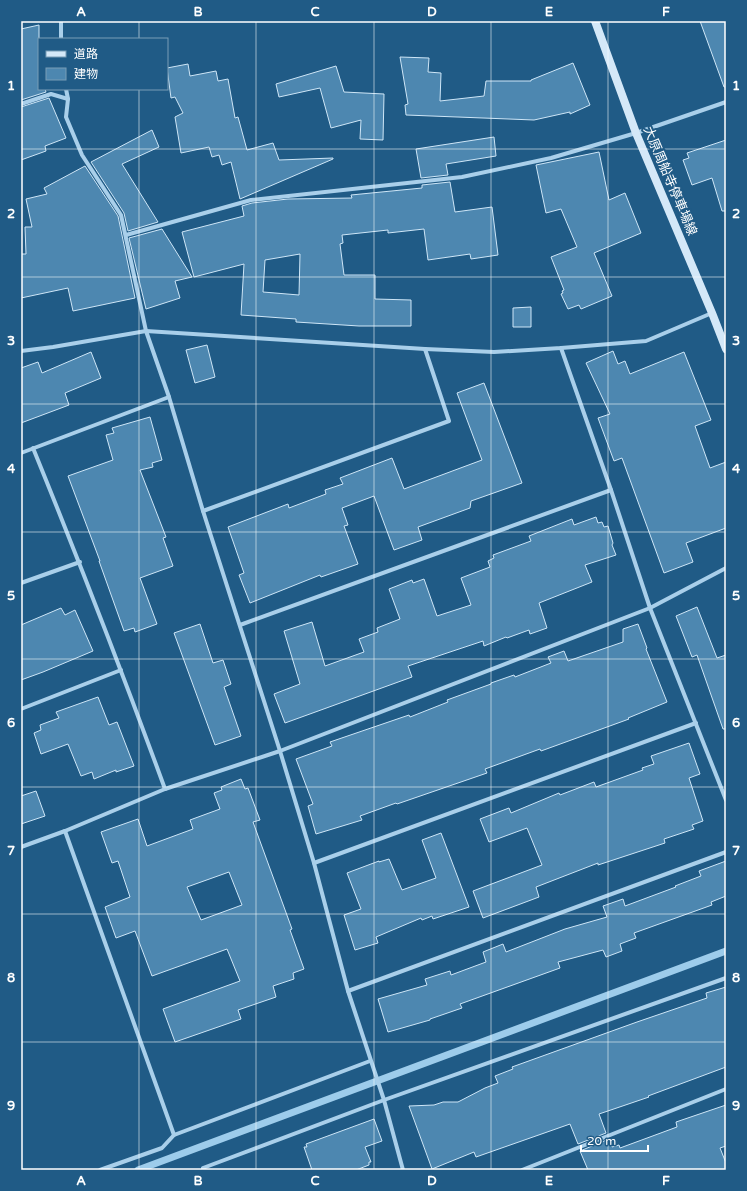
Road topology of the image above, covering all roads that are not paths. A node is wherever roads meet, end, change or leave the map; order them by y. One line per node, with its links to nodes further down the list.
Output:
1 (61, 21): 3 (street)
2 (595, 21): 8 (main road, 大原周船寺停車場線)
3 (61, 38)
4 (66, 90): 5 (street)
5 (68, 99): 7 (street); 9 (street)
6 (726, 102): 8 (street)
7 (21, 104)
8 (636, 133): 9 (street); 10 (main road, 大原周船寺停車場線)
9 (126, 235): 11 (street)
10 (712, 313): 12 (street); 13 (main road, 大原周船寺停車場線)
11 (146, 331): 14 (street); 15 (street); 16 (street)
12 (561, 348): 14 (street); 19 (street)
13 (726, 349)
14 (425, 350): 20 (street)
15 (21, 352)
16 (169, 397): 17 (street); 20 (street)
17 (33, 448): 18 (street); 21 (street)
18 (21, 453)
19 (611, 490): 24 (street); 25 (street)
20 (203, 511): 25 (street)
21 (80, 562): 23 (street); 26 (street)
22 (726, 568): 24 (street)
23 (21, 583)
24 (650, 608): 28 (street); 29 (street)
25 (240, 625): 29 (street)
26 (121, 670): 27 (street); 30 (street)
27 (21, 709)
28 (696, 724): 31 (street); 35 (street)
29 (280, 751): 30 (street); 35 (street)
30 (164, 789): 32 (street)
31 (726, 800)
32 (65, 831): 33 (street); 41 (street)
33 (21, 847)
34 (726, 852): 37 (street)
35 (314, 863): 37 (street)
36 (726, 978): 40 (street)
37 (348, 991): 38 (street)
38 (370, 1061): 40 (street); 41 (street)
39 (726, 1089): 45 (street)
40 (384, 1100): 43 (street); 44 (street)
41 (174, 1135): 42 (street)
42 (100, 1170)
43 (204, 1170)
44 (403, 1170)
45 (522, 1170)

